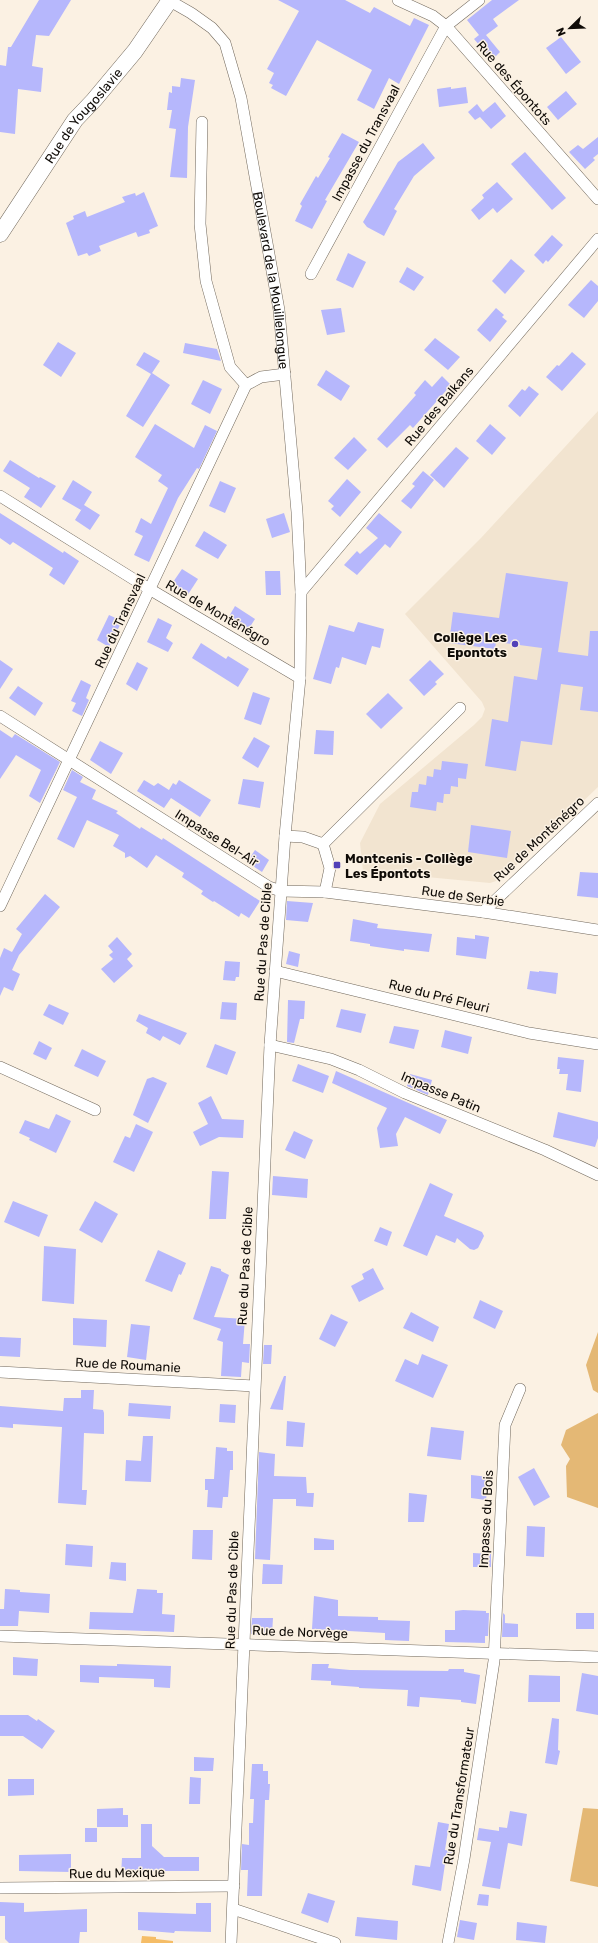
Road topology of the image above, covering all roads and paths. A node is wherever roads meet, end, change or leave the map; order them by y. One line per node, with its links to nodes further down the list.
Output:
1 (170, 0): 7 (main road, Rue de Yougoslavie); 10 (street, Boulevard de la Mouillelongue)
2 (398, 0): 4 (street, Rue des Épontots)
3 (479, 0): 4 (street)
4 (446, 26): 6 (street, Rue des Épontots); 9 (street, Impasse du Transvaal)
5 (202, 122): 11 (street)
6 (598, 199)
7 (0, 234)
8 (598, 239): 14 (street, Rue des Balkans)
9 (311, 274)
10 (285, 374): 11 (street); 14 (street, Boulevard de la Mouillelongue)
11 (246, 385): 13 (street, Rue du Transvaal)
12 (0, 496): 13 (street, Rue de Monténégro)
13 (151, 590): 15 (street, Rue de Monténégro); 18 (street, Rue du Transvaal)
14 (300, 592): 15 (street, Rue du Pas de Cible)
15 (300, 678): 20 (street, Rue du Pas de Cible)
16 (460, 708): 21 (street)
17 (0, 716): 18 (street, Impasse Bel-Air)
18 (69, 760): 22 (street, Impasse Bel-Air); 24 (street, Rue du Transvaal)
19 (598, 803): 25 (street, Rue de Monténégro)
20 (285, 836): 21 (street); 22 (street, Rue du Pas de Cible)
21 (323, 844): 23 (street)
22 (281, 891): 23 (street, Impasse Bel-Air); 27 (street, Rue du Pas de Cible)
23 (325, 892): 25 (street, Rue de Serbie)
24 (0, 906)
25 (483, 912): 26 (street, Rue de Serbie)
26 (598, 930)
27 (275, 971): 28 (street, Rue du Pré Fleuri); 29 (street, Rue du Pas de Cible)
28 (598, 1044)
29 (270, 1045): 32 (street, Impasse Patin); 34 (street, Rue du Pas de Cible)
30 (0, 1067): 31 (street)
31 (95, 1110)
32 (598, 1175)
33 (0, 1372): 34 (street, Rue de Roumanie)
34 (254, 1386): 37 (street, Rue du Pas de Cible)
35 (520, 1390): 38 (street, Impasse du Bois)
36 (0, 1636): 37 (street, Rue de Norvège)
37 (244, 1644): 38 (street, Rue de Norvège); 40 (street, Rue du Pas de Cible)
38 (494, 1653): 39 (street, Rue de Norvège); 45 (street, Rue du Transformateur)
39 (598, 1657)
40 (234, 1886): 41 (street, Rue du Mexique); 42 (street, Rue du Pas de Cible)
41 (0, 1888)
42 (233, 1909): 43 (street, Rue du Pas de Cible); 44 (street)
43 (231, 1943)
44 (335, 1943)
45 (448, 1943)

